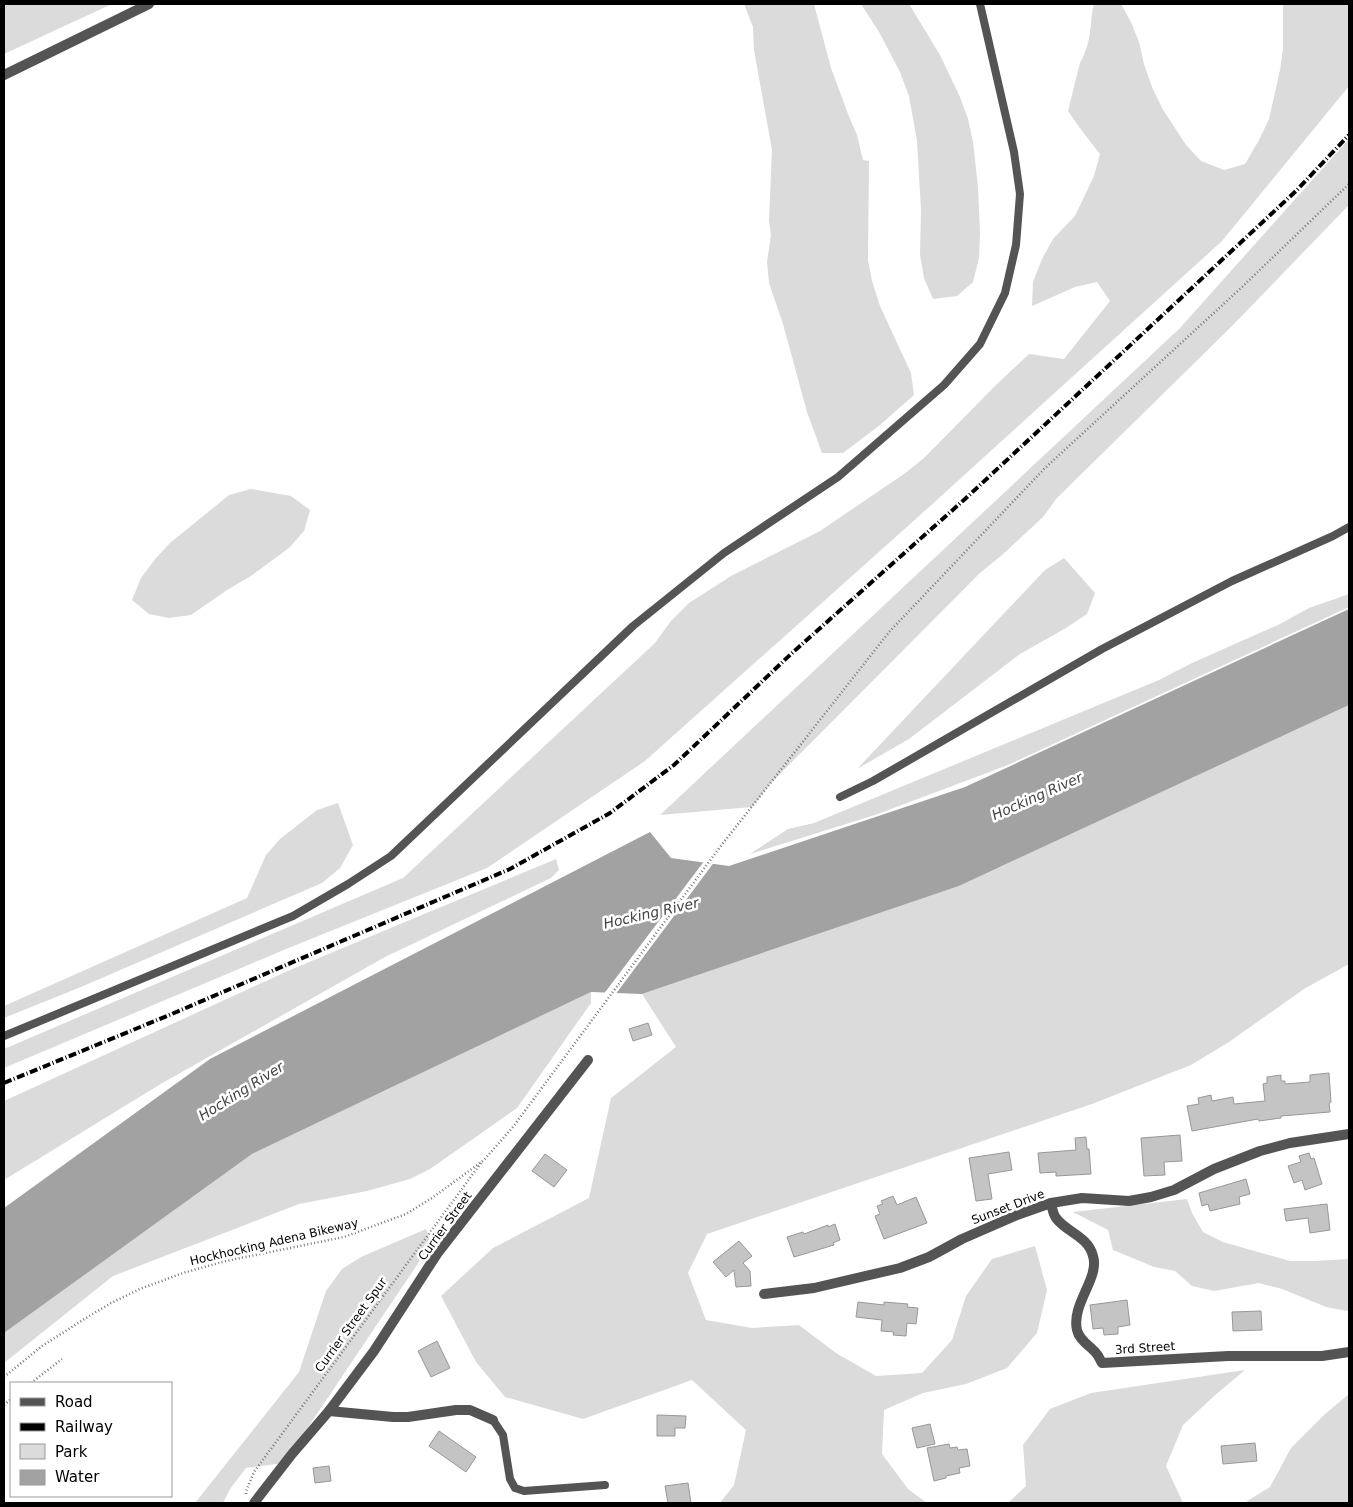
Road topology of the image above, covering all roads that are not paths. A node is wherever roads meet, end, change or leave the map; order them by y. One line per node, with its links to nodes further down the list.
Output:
1 (149, 4): 3 (street)
2 (980, 4): 6 (lane)
3 (4, 74)
4 (1349, 526): 5 (lane)
5 (840, 797)
6 (4, 1036)
7 (588, 1060): 12 (street, Currier Street)
8 (1349, 1134): 9 (street, Sunset Drive)
9 (1051, 1203): 10 (street, Sunset Drive); 11 (street, 3rd Street)
10 (764, 1294)
11 (1349, 1352)
12 (329, 1411): 13 (street); 15 (street, Currier Street)
13 (493, 1420): 14 (lane)
14 (605, 1484)
15 (255, 1503)

